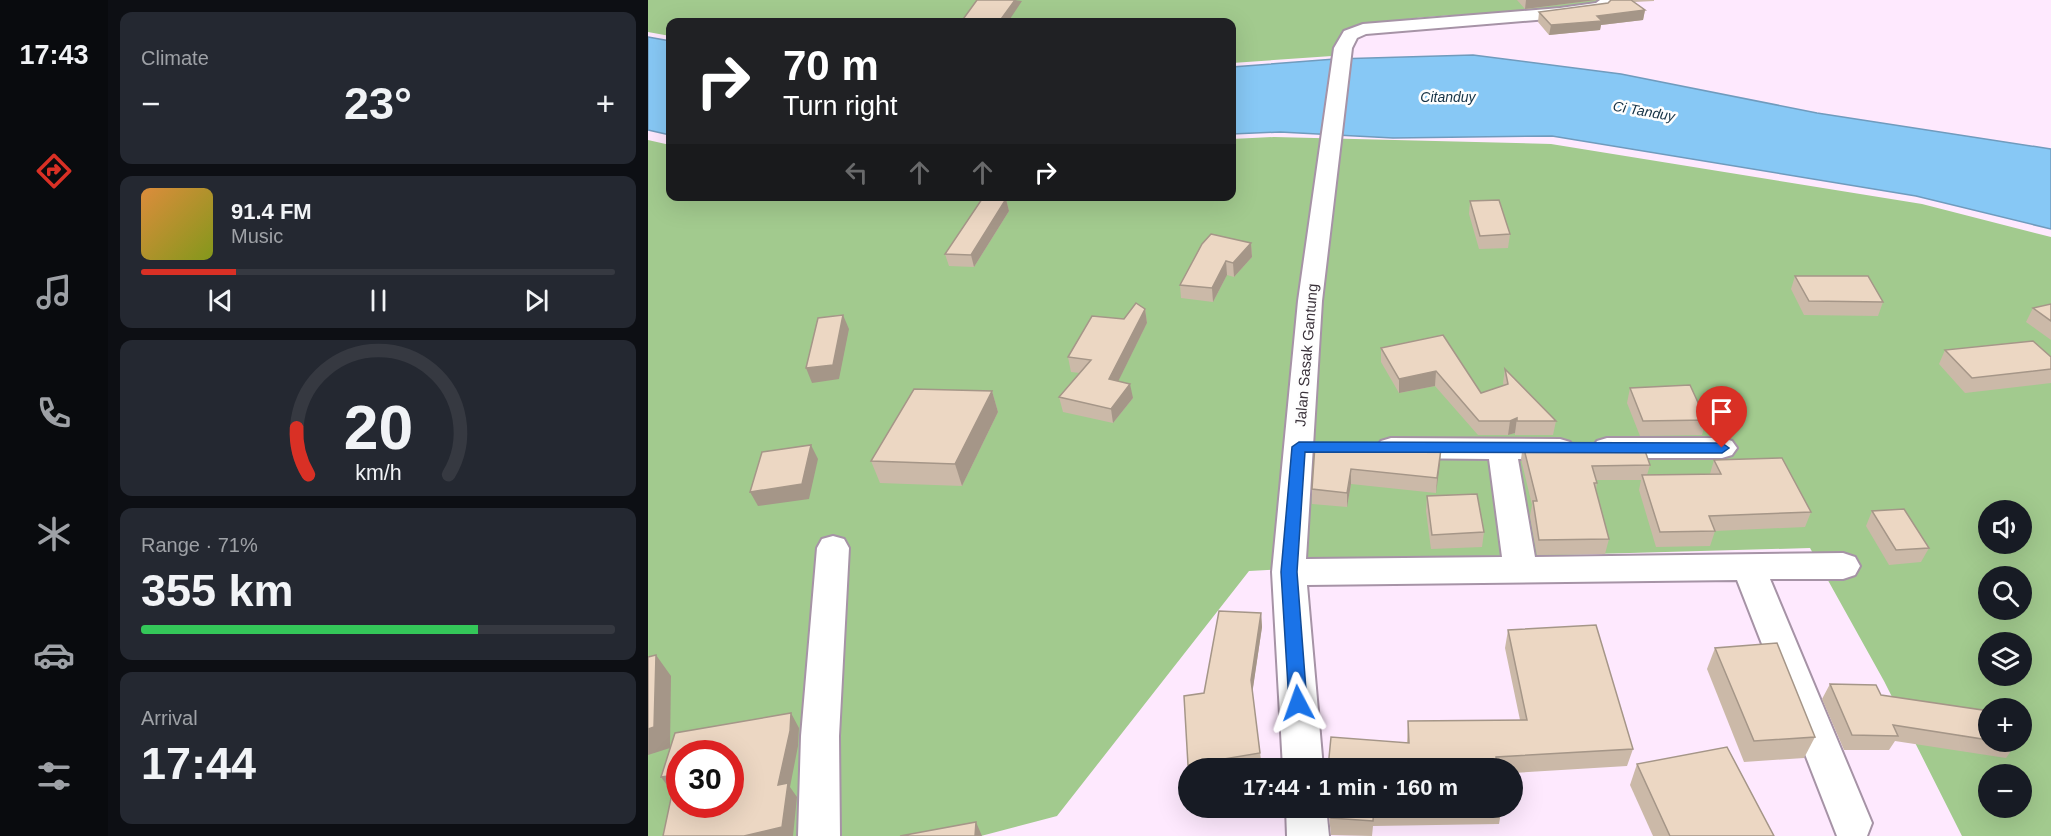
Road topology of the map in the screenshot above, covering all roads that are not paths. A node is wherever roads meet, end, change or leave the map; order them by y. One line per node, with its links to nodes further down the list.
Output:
1 (1611, 0): 9 (street, Jalan Sasak Gantung)
2 (1358, 448): 4 (street)
3 (1722, 448): 4 (street)
4 (1502, 449): 8 (street)
5 (833, 548): 13 (street)
6 (1748, 566): 7 (street); 8 (street); 12 (street)
7 (1843, 566)
8 (1520, 569): 9 (street)
9 (1289, 572): 10 (street, Jalan Sasak Gantung)
10 (1302, 758)
11 (1307, 818): 14 (street)
12 (1852, 823)
13 (819, 836)
14 (1308, 836)

